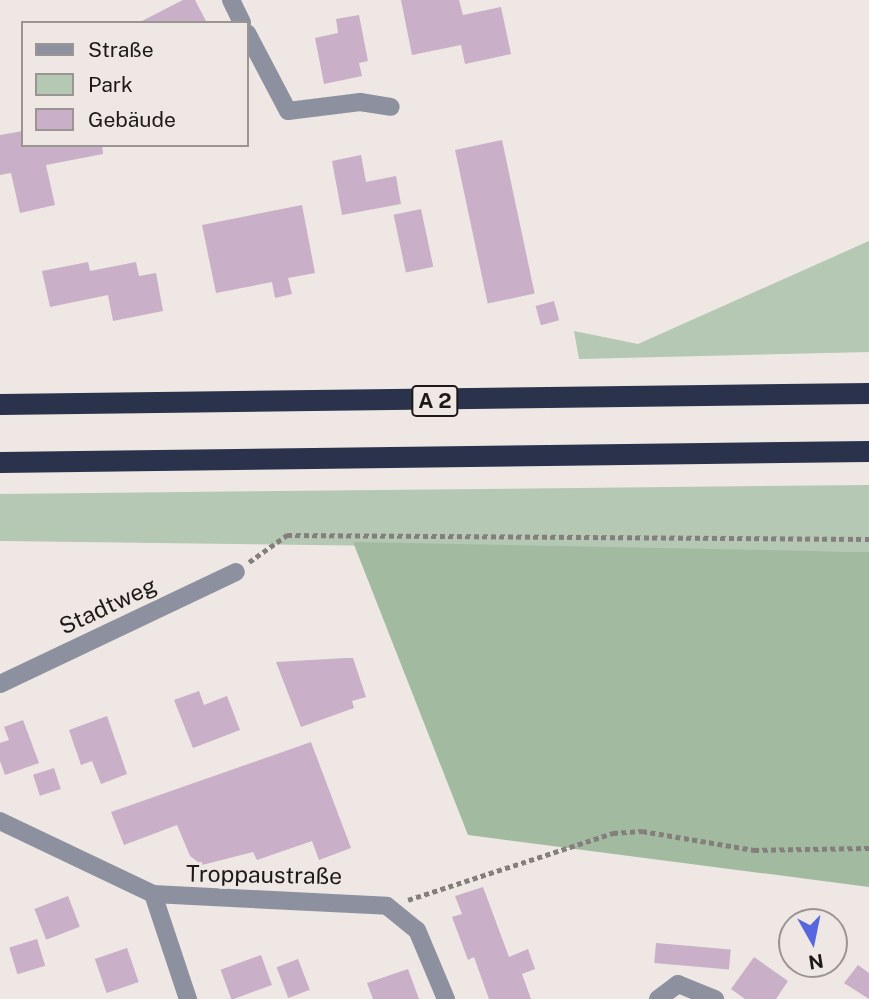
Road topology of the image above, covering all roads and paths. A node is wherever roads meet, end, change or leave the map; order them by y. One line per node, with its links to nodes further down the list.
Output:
1 (231, 0): 2 (street)
2 (241, 21)
3 (248, 35): 4 (street)
4 (391, 107)
5 (869, 393): 6 (highway, A 2)
6 (0, 404)
7 (869, 451): 8 (highway)
8 (0, 462)
9 (869, 539): 10 (path)
10 (236, 572): 11 (street, Stadtweg)
11 (0, 684)
12 (0, 821): 14 (street, Troppaustraße)
13 (869, 848): 15 (path)
14 (153, 894): 15 (street, Troppaustraße); 16 (street)
15 (387, 906): 17 (street)
16 (188, 999)
17 (446, 999)
18 (657, 999): 19 (street)
19 (715, 999)

